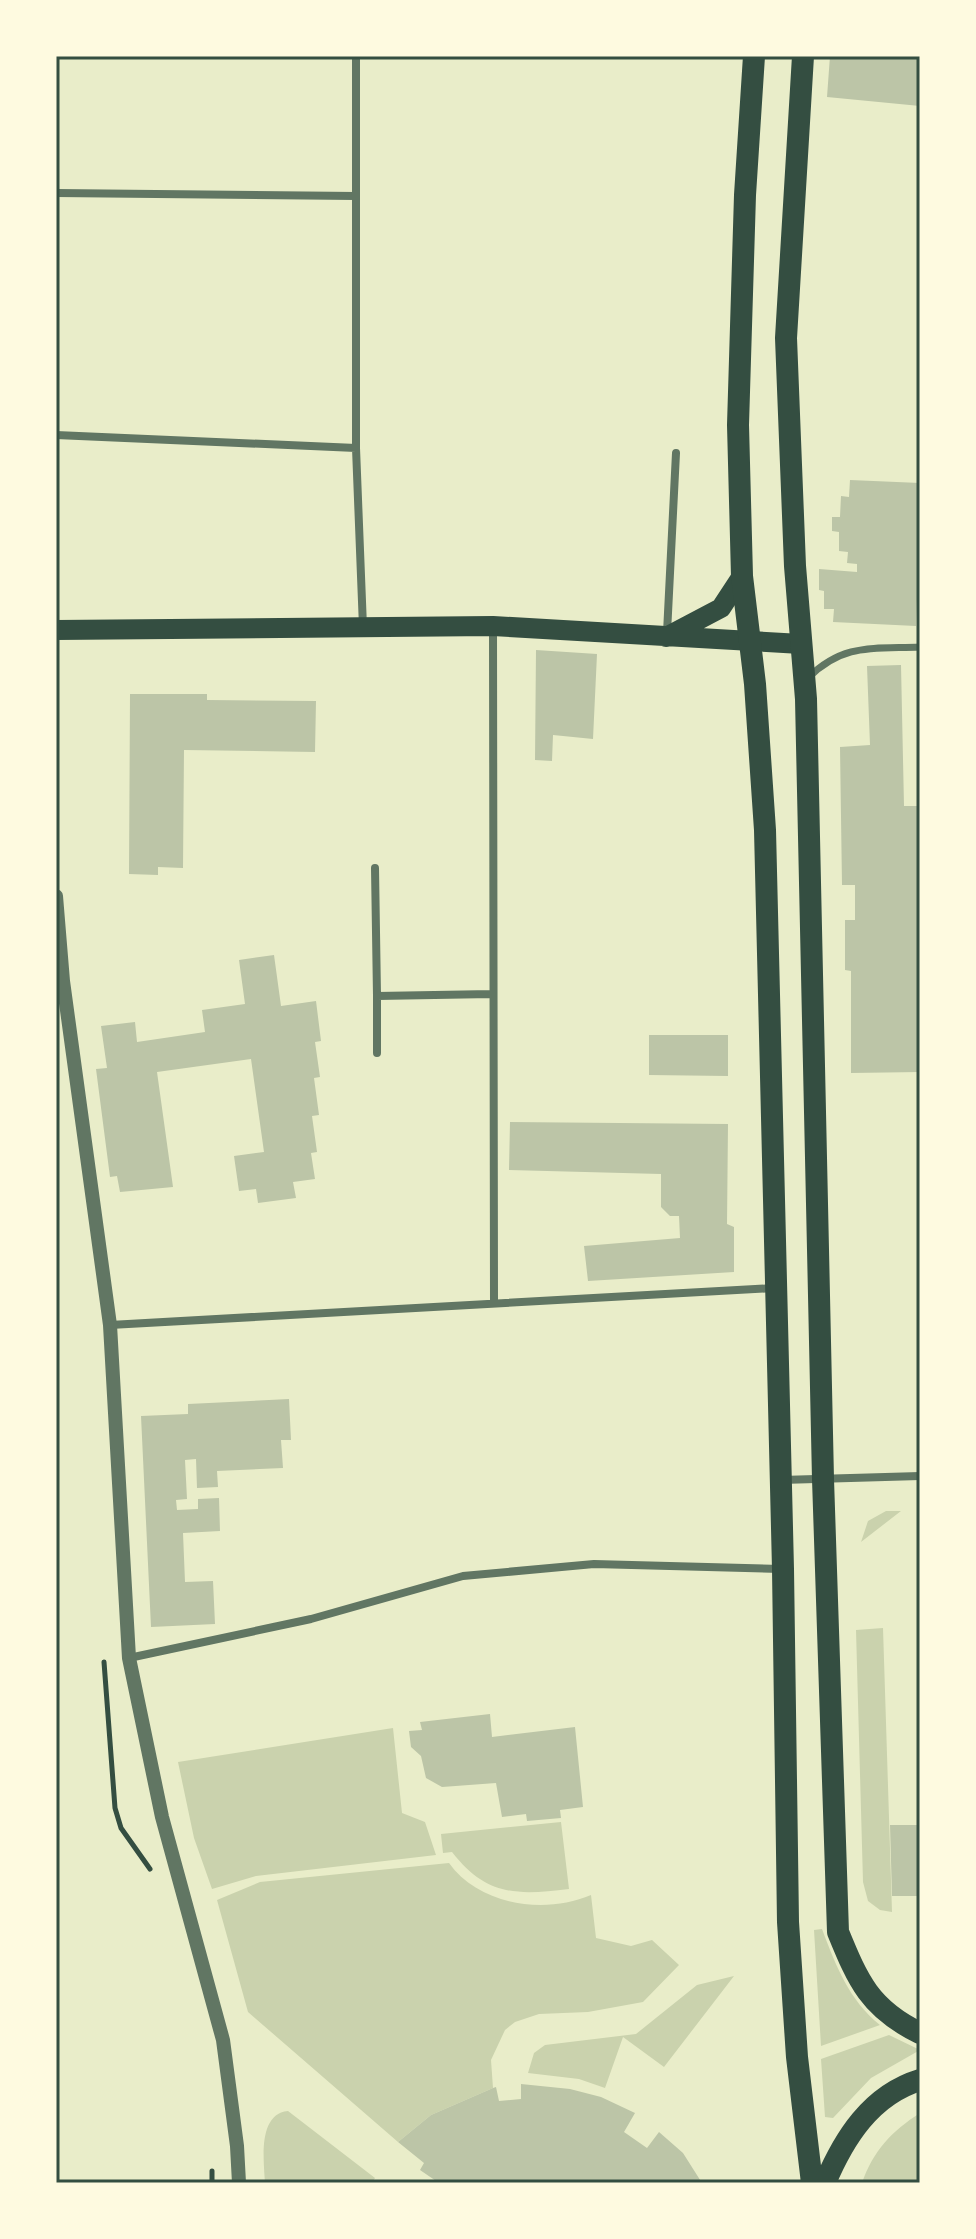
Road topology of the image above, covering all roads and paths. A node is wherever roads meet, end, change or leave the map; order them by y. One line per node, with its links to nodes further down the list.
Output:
1 (356, 56): 5 (street)
2 (754, 56): 9 (highway)
3 (803, 56): 15 (highway)
4 (56, 193): 5 (street)
5 (356, 196): 7 (street)
6 (56, 435): 7 (street)
7 (356, 448): 11 (street)
8 (676, 453): 13 (street)
9 (742, 576): 13 (main road); 14 (highway)
10 (493, 626): 11 (main road); 13 (main road); 20 (street)
11 (363, 627): 12 (main road)
12 (56, 630)
13 (666, 637): 14 (main road)
14 (750, 640): 15 (main road); 23 (highway)
15 (801, 644): 17 (highway)
16 (920, 647): 17 (street)
17 (805, 680): 27 (highway)
18 (375, 868): 21 (street)
19 (56, 896): 25 (street)
20 (492, 994): 21 (street); 24 (street)
21 (377, 996): 22 (street)
22 (377, 1053)
23 (775, 1288): 24 (street); 28 (highway)
24 (494, 1303): 25 (street)
25 (110, 1325): 30 (street)
26 (920, 1476): 27 (street)
27 (823, 1479): 28 (street); 31 (highway)
28 (780, 1480): 29 (highway)
29 (783, 1569): 30 (street); 34 (highway)
30 (129, 1658): 33 (street)
31 (920, 2033)
32 (920, 2080): 35 (highway)
33 (239, 2183)
34 (812, 2183)
35 (825, 2183)

